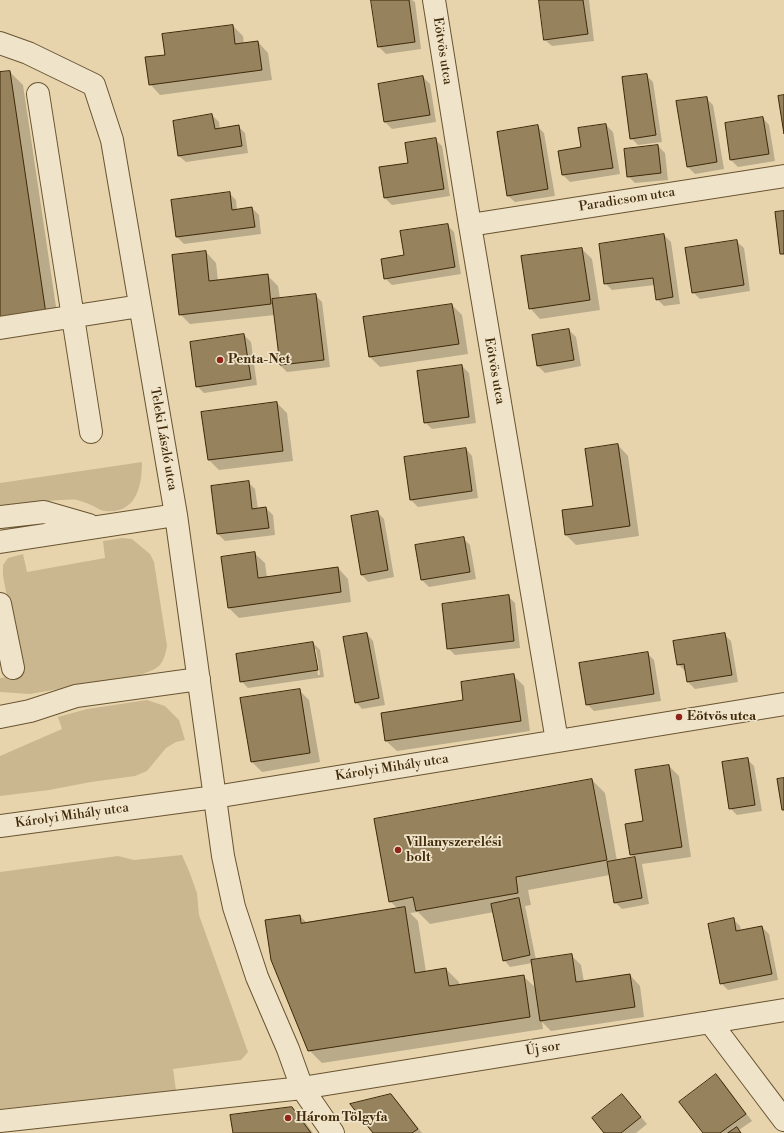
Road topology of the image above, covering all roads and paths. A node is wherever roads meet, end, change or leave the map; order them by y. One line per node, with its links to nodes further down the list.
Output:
1 (434, 0): 5 (street, Eötvös utca)
2 (0, 43): 6 (street, Teleki László utca)
3 (38, 94): 7 (street)
4 (784, 176): 5 (street, Paradicsom utca)
5 (470, 225): 20 (street, Eötvös utca)
6 (140, 306): 7 (street); 10 (street, Teleki László utca)
7 (73, 317): 8 (street); 9 (street)
8 (0, 328)
9 (91, 432)
10 (176, 514): 12 (street); 17 (street, Teleki László utca)
11 (0, 517): 12 (street)
12 (94, 527): 13 (street)
13 (0, 542)
14 (0, 604): 15 (street)
15 (3, 632): 16 (street)
16 (13, 668)
17 (199, 679): 19 (street); 21 (street, Teleki László utca)
18 (784, 704): 20 (street, Károlyi Mihály utca)
19 (0, 717)
20 (557, 741): 21 (street, Károlyi Mihály utca)
21 (215, 797): 22 (street, Károlyi Mihály utca); 25 (street, Teleki László utca)
22 (0, 826)
23 (784, 1010): 24 (street, Új sor)
24 (710, 1022): 25 (street, Új sor); 26 (street)
25 (302, 1088): 27 (street, Új sor); 28 (street, Teleki László utca)
26 (784, 1120)
27 (0, 1121)
28 (333, 1133)

